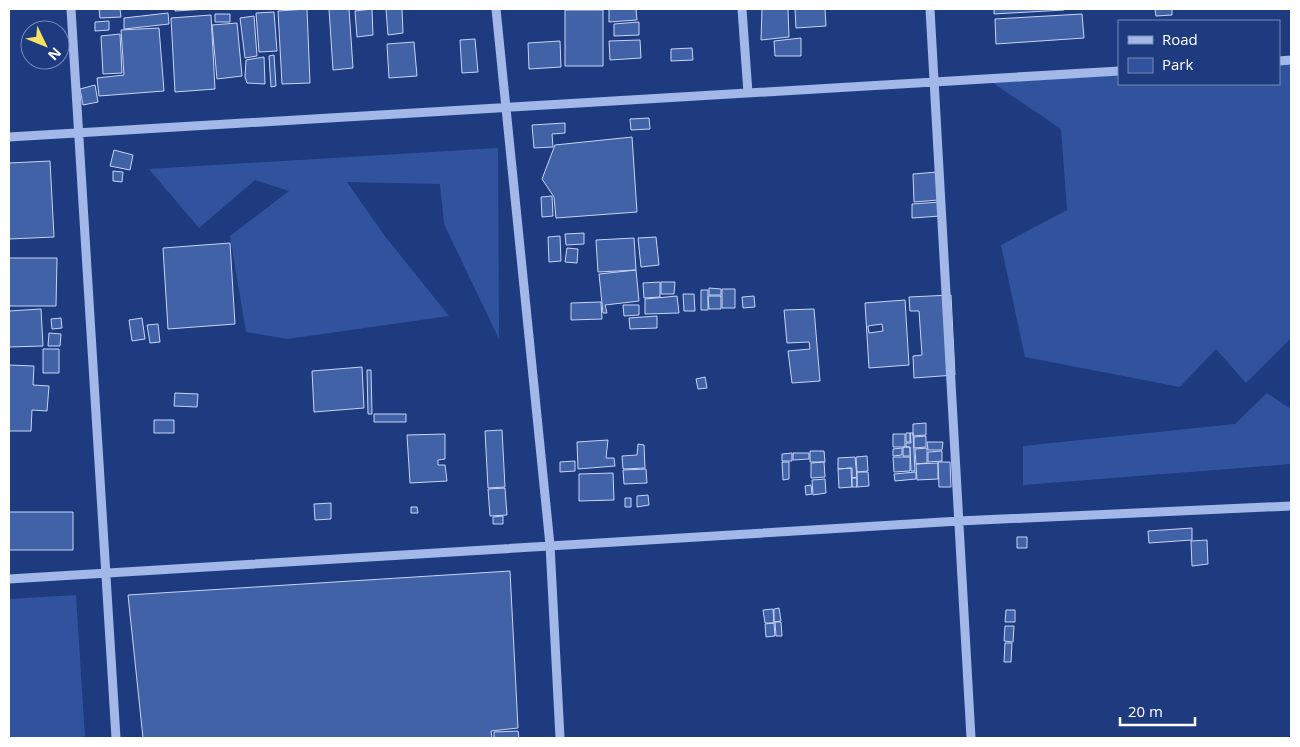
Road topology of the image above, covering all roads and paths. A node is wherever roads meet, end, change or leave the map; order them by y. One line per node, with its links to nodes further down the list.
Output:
1 (72, 9): 9 (street)
2 (496, 9): 8 (street)
3 (742, 9): 7 (street)
4 (930, 9): 6 (street)
5 (1118, 71): 6 (street)
6 (934, 82): 7 (street); 12 (street)
7 (748, 93): 8 (street)
8 (506, 107): 9 (street); 13 (street)
9 (79, 133): 10 (street); 14 (street)
10 (9, 137)
11 (1291, 506): 12 (street)
12 (959, 521): 13 (street); 18 (street)
13 (550, 545): 14 (street); 17 (street)
14 (106, 574): 15 (street); 16 (street)
15 (9, 579)
16 (116, 738)
17 (560, 738)
18 (972, 738)

